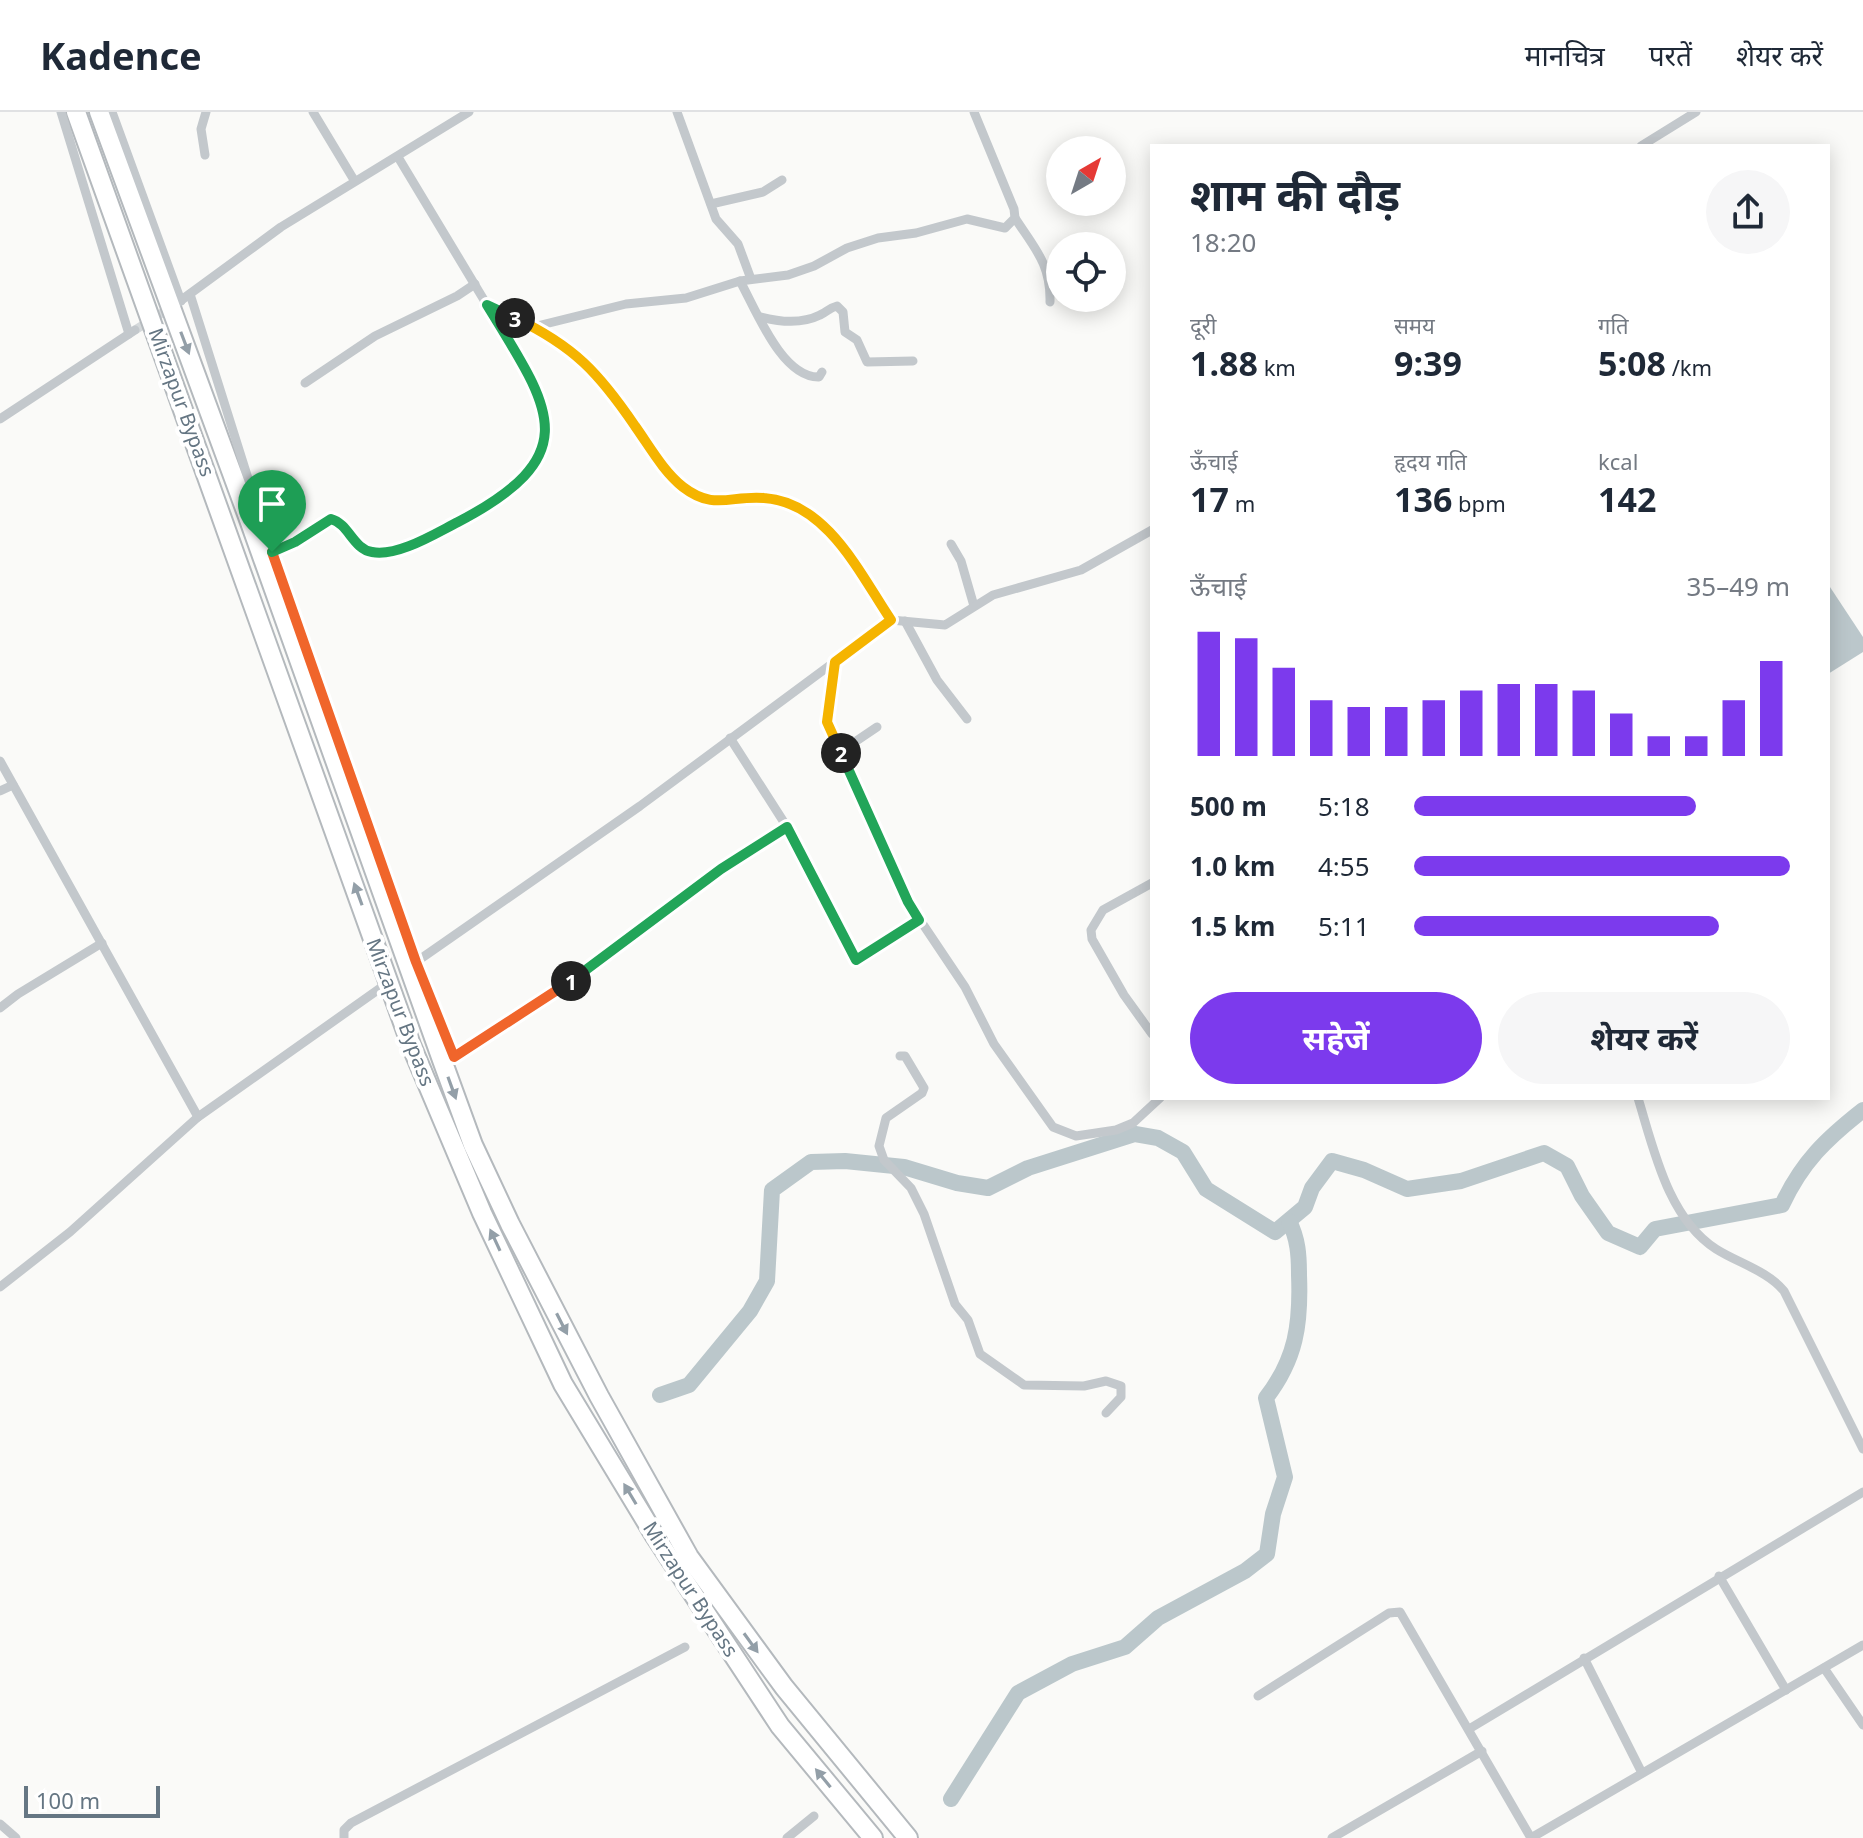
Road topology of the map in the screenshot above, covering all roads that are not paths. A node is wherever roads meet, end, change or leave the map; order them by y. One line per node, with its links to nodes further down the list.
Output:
1 (61, 112): 28 (street)
2 (76, 112): 48 (highway, Mirzapur Bypass, one-way to 2)
3 (99, 112): 76 (highway, one-way to 76)
4 (112, 112): 21 (street)
5 (206, 112): 12 (street)
6 (313, 112): 14 (street)
7 (469, 112): 13 (street)
8 (677, 112): 16 (street)
9 (974, 112): 17 (street)
10 (1696, 112): 11 (street)
11 (1644, 144)
12 (205, 155)
13 (398, 157): 14 (street); 20 (street)
14 (354, 180): 21 (street)
15 (782, 180): 16 (street)
16 (711, 204): 19 (street)
17 (1015, 218): 18 (street); 19 (street)
18 (1046, 265)
19 (746, 280): 23 (street); 24 (street)
20 (475, 284): 22 (street); 27 (street)
21 (190, 294): 31 (street)
22 (487, 305): 24 (street); 31 (street)
23 (761, 317): 25 (street); 26 (street)
24 (533, 327): 33 (street)
25 (913, 361)
26 (822, 372)
27 (305, 383)
28 (0, 419)
29 (1150, 531): 32 (street)
30 (951, 544): 32 (street)
31 (272, 552): 47 (street)
32 (974, 606): 34 (street)
33 (891, 620): 34 (street); 35 (street)
34 (905, 621): 36 (street)
35 (835, 662): 38 (street); 39 (street)
36 (967, 719)
37 (877, 727): 39 (street)
38 (730, 738): 43 (street); 47 (street)
39 (840, 752): 45 (street)
40 (0, 761): 41 (street)
41 (13, 785): 42 (street); 46 (street)
42 (0, 791)
43 (787, 827): 45 (street); 47 (street)
44 (1150, 884): 50 (street)
45 (919, 920): 52 (street)
46 (102, 943): 49 (street); 54 (street)
47 (416, 962)
48 (389, 982): 54 (street); 75 (highway, Mirzapur Bypass, one-way to 48)
49 (0, 1008)
50 (1150, 1031)
51 (900, 1056): 56 (street)
52 (1158, 1100)
53 (1639, 1100): 57 (street)
54 (198, 1117): 55 (street)
55 (0, 1287)
56 (1106, 1413)
57 (1863, 1449)
58 (1863, 1492): 59 (street)
59 (1719, 1576): 62 (street); 64 (street)
60 (1863, 1645): 63 (street)
61 (685, 1647): 73 (street)
62 (1584, 1658): 67 (street); 69 (street)
63 (1824, 1668): 64 (street); 66 (street)
64 (1786, 1690): 69 (street)
65 (1258, 1696): 67 (street)
66 (1863, 1725)
67 (1469, 1729): 68 (street)
68 (1482, 1751): 77 (street); 78 (street)
69 (1642, 1773): 78 (street)
70 (814, 1816): 74 (street)
71 (0, 1824): 72 (street)
72 (16, 1838)
73 (344, 1838)
74 (787, 1838)
75 (873, 1838)
76 (908, 1838)
77 (1332, 1838)
78 (1531, 1838)

